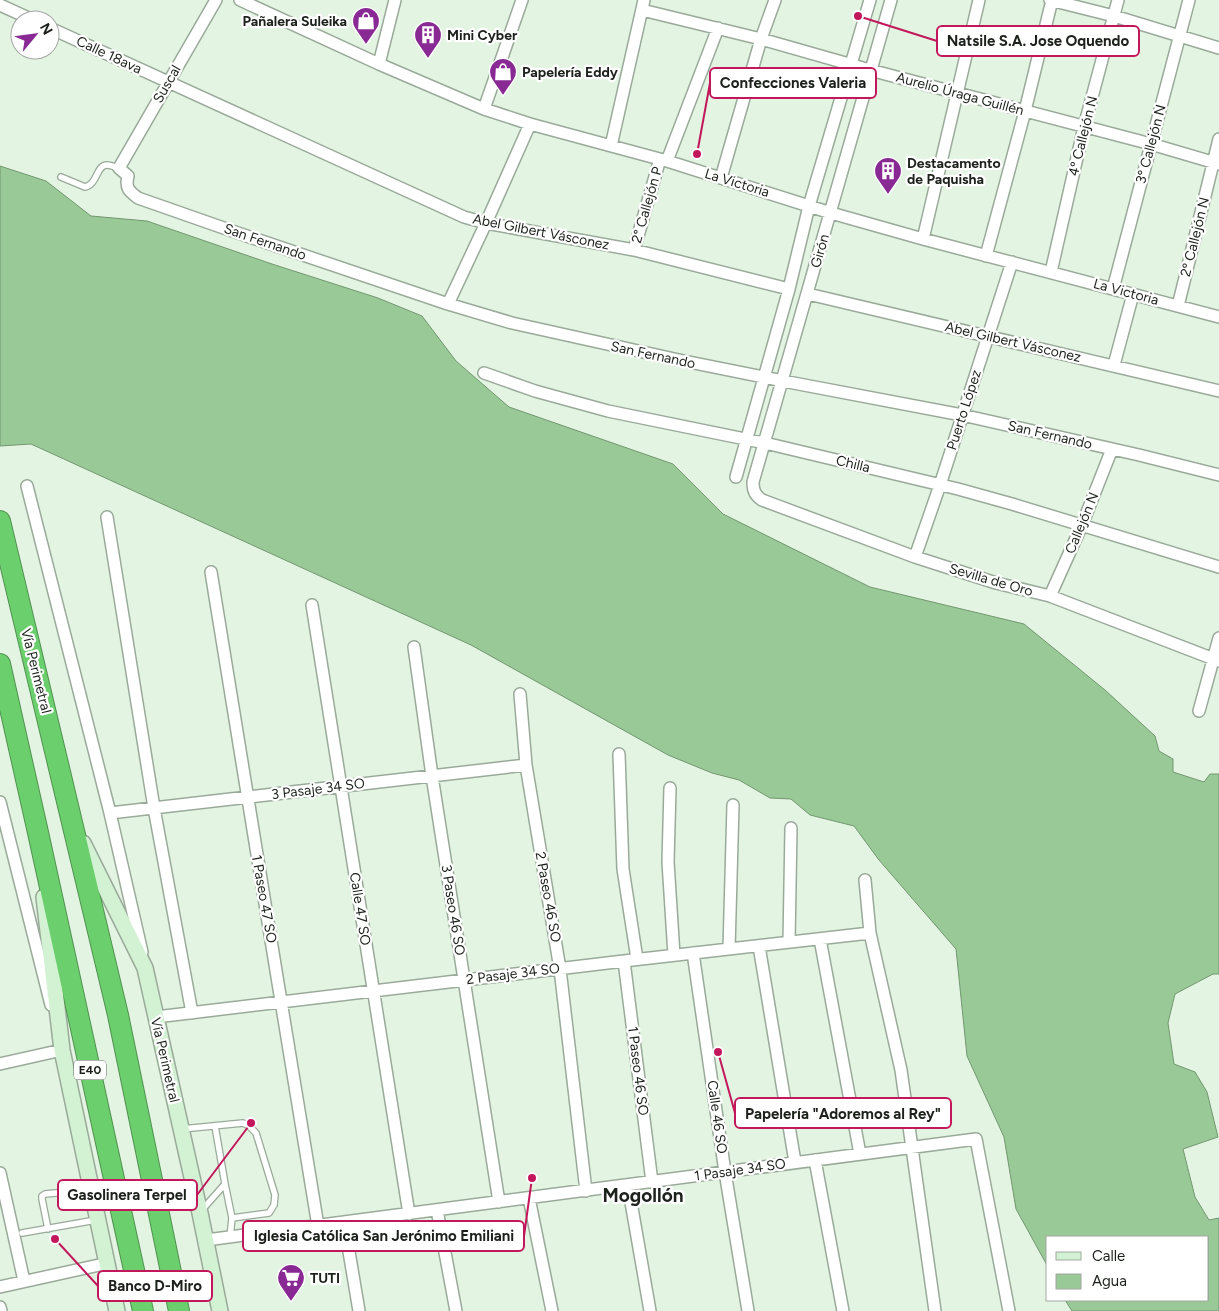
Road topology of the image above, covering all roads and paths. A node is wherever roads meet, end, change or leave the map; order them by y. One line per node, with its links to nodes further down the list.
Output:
1 (216, 0): 22 (street, Suscal)
2 (240, 0): 19 (street, La Victoria)
3 (396, 0): 19 (street)
4 (522, 0): 24 (street)
5 (775, 0): 17 (street)
6 (870, 0): 20 (street, Girón)
7 (891, 0): 21 (street, Girón)
8 (979, 0): 23 (street)
9 (1051, 0): 13 (street); 25 (street)
10 (1118, 0): 13 (street, 4º Callejón N)
11 (1189, 0): 16 (street, 3º Callejón N)
12 (643, 5): 14 (street, Aurelio Úraga Guillén); 30 (street)
13 (1114, 16): 16 (street); 27 (street, 4º Callejón N)
14 (718, 28): 17 (street, Aurelio Úraga Guillén); 31 (street, 2° Callejón P)
15 (60, 33): 22 (street, Calle 18ava)
16 (1180, 36): 18 (street); 29 (street, 3º Callejón N)
17 (761, 39): 20 (street, Aurelio Úraga Guillén); 35 (street)
18 (1219, 48)
19 (379, 64): 24 (street, La Victoria)
20 (852, 64): 21 (street, Aurelio Úraga Guillén); 36 (street, Girón)
21 (870, 70): 23 (street, Aurelio Úraga Guillén); 37 (street, Girón)
22 (168, 82): 33 (street, Suscal); 38 (street, Abel Gilbert Vásconez)
23 (958, 93): 25 (street, Aurelio Úraga Guillén); 39 (street)
24 (484, 109): 26 (street, La Victoria)
25 (1025, 111): 27 (street, Aurelio Úraga Guillén); 41 (street)
26 (530, 124): 30 (street, La Victoria); 38 (street)
27 (1084, 127): 29 (street, Aurelio Úraga Guillén); 43 (street, 4º Callejón N)
28 (1219, 139): 32 (street, 2º Callejón N)
29 (1151, 144): 32 (street, Aurelio Úraga Guillén); 45 (street, 3º Callejón N)
30 (611, 146): 31 (street, La Victoria)
31 (663, 160): 35 (street, La Victoria); 40 (street, 2° Callejón P)
32 (1216, 163): 49 (street, 2º Callejón N)
33 (119, 168): 34 (lane); 48 (street, San Fernando)
34 (60, 177)
35 (721, 178): 36 (street, La Victoria)
36 (809, 206): 37 (street, La Victoria); 44 (street, Girón)
37 (830, 213): 39 (street, La Victoria); 46 (street, Girón)
38 (486, 223): 40 (street, Abel Gilbert Vásconez); 48 (street)
39 (924, 239): 41 (street, La Victoria)
40 (634, 250): 44 (street, Abel Gilbert Vásconez)
41 (986, 256): 42 (street, La Victoria)
42 (1012, 262): 43 (street, La Victoria); 51 (street, Puerto López)
43 (1051, 272): 45 (street, La Victoria)
44 (789, 289): 54 (street, Girón)
45 (1113, 289): 47 (street, La Victoria)
46 (808, 294): 51 (street, Abel Gilbert Vásconez); 55 (street, Girón)
47 (1133, 294): 49 (street, La Victoria); 52 (street)
48 (448, 304): 54 (street, San Fernando)
49 (1178, 306): 50 (street, La Victoria)
50 (1219, 317)
51 (988, 337): 52 (street, Abel Gilbert Vásconez); 57 (street, Puerto López)
52 (1114, 365): 56 (street, Abel Gilbert Vásconez)
53 (484, 373): 58 (street, Chilla)
54 (763, 377): 55 (street, San Fernando); 58 (street, Girón)
55 (783, 381): 57 (street, San Fernando); 59 (street, Girón)
56 (1219, 391)
57 (962, 415): 60 (street, San Fernando); 63 (street, Puerto López)
58 (746, 440): 59 (street, Chilla); 62 (street, Girón)
59 (765, 443): 63 (street, Chilla); 65 (street, Girón)
60 (1112, 449): 61 (street, San Fernando); 68 (street, Callejón N)
61 (1219, 475)
62 (736, 477)
63 (940, 485): 68 (street, Chilla); 69 (street, Puerto López)
64 (26, 486): 89 (street)
65 (762, 500): 69 (street, Sevilla de Oro)
66 (107, 517): 88 (street)
67 (0, 521): 90 (highway, Vía Perimetral / E40)
68 (1082, 525): 70 (street, Chilla); 72 (street, Callejón N)
69 (915, 557): 72 (street, Sevilla de Oro)
70 (1219, 567)
71 (211, 572): 85 (street, 1 Paseo 47 SO)
72 (1050, 596): 76 (street, Sevilla de Oro)
73 (312, 605): 83 (street, Calle 47 SO)
74 (1219, 638): 76 (street)
75 (414, 646): 82 (street, 3 Paseo 46 SO)
76 (1216, 660): 79 (street)
77 (0, 664): 91 (highway, E40)
78 (520, 694): 81 (street, 2 Paseo 46 SO)
79 (1199, 711)
80 (619, 754): 102 (street)
81 (526, 764): 82 (street, 3 Pasaje 34 SO); 105 (street, 2 Paseo 46 SO)
82 (432, 776): 83 (street, 3 Pasaje 34 SO); 106 (street, 3 Paseo 46 SO)
83 (340, 786): 85 (street, 3 Pasaje 34 SO); 107 (street, Calle 47 SO)
84 (670, 788): 101 (street)
85 (246, 797): 88 (street, 3 Pasaje 34 SO); 108 (street, 1 Paseo 47 SO)
86 (0, 802): 93 (street)
87 (733, 805): 99 (street)
88 (154, 808): 89 (street, 3 Pasaje 34 SO); 109 (street)
89 (110, 813): 104 (street)
90 (72, 822): 104 (street, Vía Perimetral / E40); 146 (highway, Vía Perimetral / E40)
91 (37, 828): 111 (street, E40); 145 (highway, E40)
92 (791, 828): 97 (street)
93 (3, 829): 111 (street)
94 (865, 880): 95 (street)
95 (870, 933): 96 (street, 2 Pasaje 34 SO); 115 (street)
96 (820, 939): 97 (street, 2 Pasaje 34 SO); 116 (street)
97 (789, 942): 98 (street, 2 Pasaje 34 SO)
98 (759, 946): 99 (street, 2 Pasaje 34 SO); 118 (street)
99 (728, 949): 100 (street, 2 Pasaje 34 SO)
100 (694, 953): 101 (street, 2 Pasaje 34 SO); 119 (street, Calle 46 SO)
101 (674, 955): 102 (street, 2 Pasaje 34 SO)
102 (637, 959): 103 (street, 2 Pasaje 34 SO)
103 (624, 961): 105 (street, 2 Pasaje 34 SO); 121 (street, 1 Paseo 46 SO)
104 (145, 968): 110 (street, Vía Perimetral / E40)
105 (560, 969): 106 (street, 2 Pasaje 34 SO); 124 (street, 2 Paseo 46 SO)
106 (464, 980): 107 (street, 2 Pasaje 34 SO); 127 (street, 3 Paseo 46 SO)
107 (372, 991): 108 (street, 2 Pasaje 34 SO); 130 (street, Calle 47 SO)
108 (282, 1002): 109 (street, 2 Pasaje 34 SO); 134 (street, 1 Paseo 47 SO)
109 (192, 1013): 110 (street, 2 Pasaje 34 SO)
110 (156, 1017): 114 (street, Vía Perimetral / E40)
111 (62, 1050): 112 (street); 132 (street, E40)
112 (0, 1064)
113 (215, 1126): 114 (lane); 122 (lane); 131 (lane)
114 (181, 1129): 129 (street, Vía Perimetral / E40)
115 (911, 1148): 116 (street, 1 Pasaje 34 SO); 154 (street); 155 (street, 1 Pasaje 34 SO)
116 (860, 1154): 117 (street, 1 Pasaje 34 SO)
117 (816, 1160): 118 (street, 1 Pasaje 34 SO); 153 (street)
118 (795, 1162): 119 (street, 1 Pasaje 34 SO)
119 (726, 1172): 121 (street, 1 Pasaje 34 SO); 152 (street, Calle 46 SO)
120 (0, 1173): 140 (street)
121 (652, 1182): 123 (street, 1 Pasaje 34 SO)
122 (225, 1184): 129 (lane); 131 (lane)
123 (628, 1185): 124 (street, 1 Pasaje 34 SO); 151 (street)
124 (586, 1190): 126 (street, 1 Pasaje 34 SO)
125 (67, 1192): 135 (lane)
126 (529, 1198): 127 (street, 1 Pasaje 34 SO); 150 (street)
127 (499, 1202): 128 (street, 1 Pasaje 34 SO)
128 (437, 1210): 130 (street, 1 Pasaje 34 SO); 149 (street)
129 (200, 1213): 138 (street, Vía Perimetral / E40)
130 (408, 1214): 133 (street, 1 Pasaje 34 SO)
131 (232, 1218): 137 (lane)
132 (98, 1219): 135 (lane); 139 (street, E40)
133 (344, 1222): 134 (street, 1 Pasaje 34 SO); 148 (street)
134 (318, 1226): 137 (street, 1 Pasaje 34 SO)
135 (48, 1229): 136 (lane)
136 (22, 1233)
137 (230, 1236): 138 (street, 1 Pasaje 34 SO)
138 (206, 1240): 147 (street, Vía Perimetral / E40)
139 (108, 1263): 140 (street); 144 (street, E40)
140 (24, 1282): 141 (street)
141 (0, 1287)
142 (0, 1307): 143 (street)
143 (1, 1311)
144 (117, 1311)
145 (143, 1311)
146 (179, 1311)
147 (220, 1311)
148 (359, 1311)
149 (456, 1311)
150 (552, 1311)
151 (650, 1311)
152 (748, 1311)
153 (843, 1311)
154 (935, 1311)
155 (1008, 1311)

